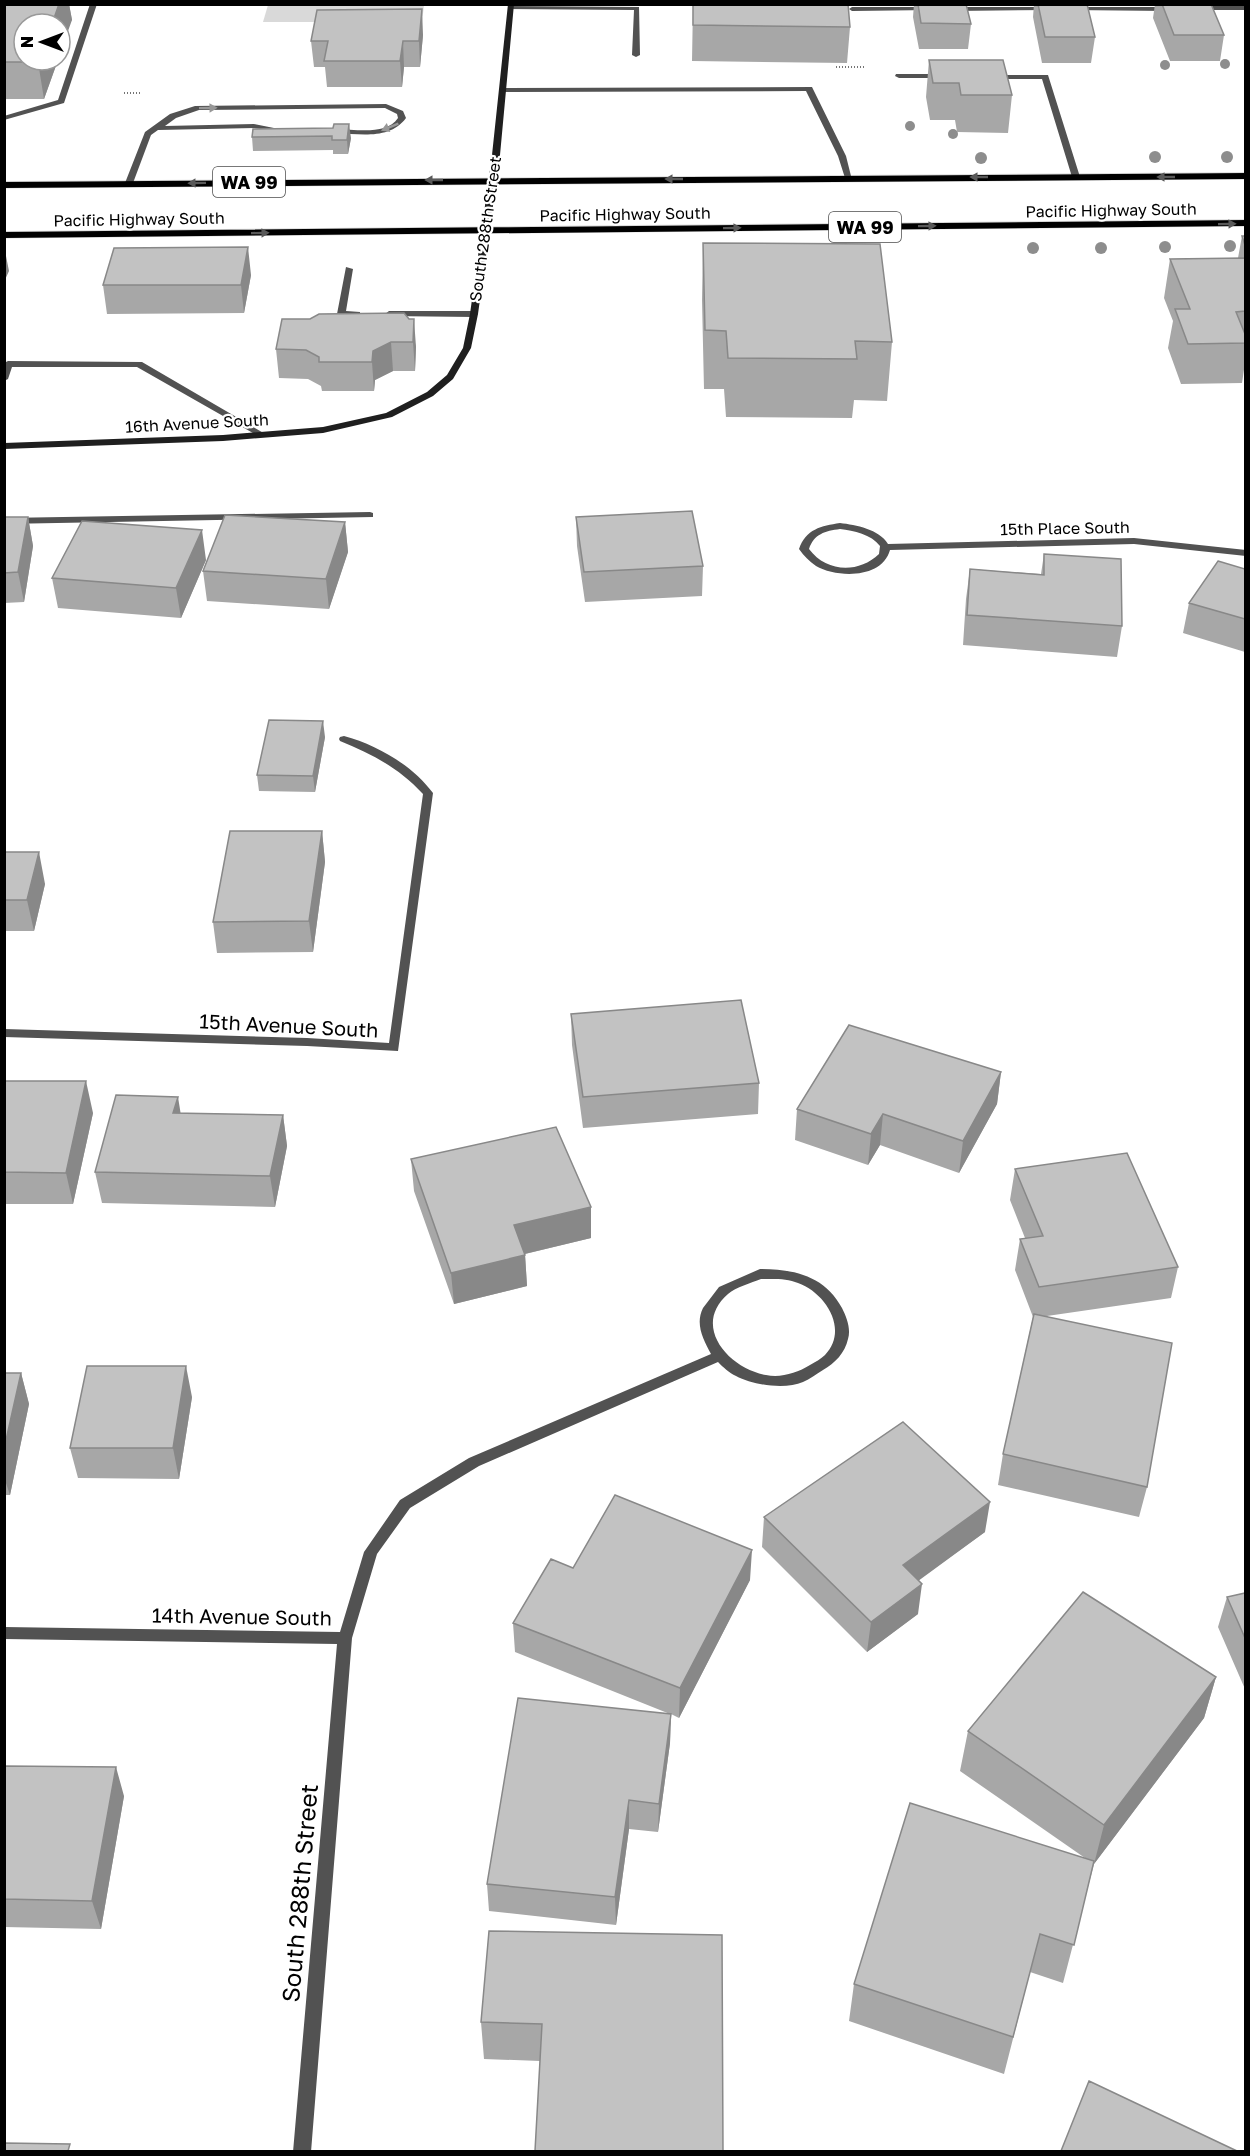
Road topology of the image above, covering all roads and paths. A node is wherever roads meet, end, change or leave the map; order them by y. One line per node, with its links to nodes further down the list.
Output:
1 (94, 4): 15 (street)
2 (511, 6): 10 (street); 14 (street, South 288th Street)
3 (1085, 7): 7 (street); 8 (street)
4 (1245, 8): 9 (street)
5 (852, 9): 6 (street)
6 (934, 9)
7 (945, 9)
8 (1177, 9)
9 (1189, 9)
10 (636, 55)
11 (898, 76): 12 (street)
12 (955, 76)
13 (978, 76): 20 (street)
14 (502, 90): 21 (street); 22 (street, South 288th Street)
15 (6, 118)
16 (154, 128): 17 (street); 18 (street, one-way to 18); 23 (street)
17 (293, 132)
18 (328, 132)
19 (1245, 176): 20 (main road, Pacific Highway South / WA 99, one-way to 20)
20 (1076, 177): 21 (main road, Pacific Highway South / WA 99, one-way to 21)
21 (849, 178): 22 (main road, Pacific Highway South / WA 99, one-way to 22)
22 (493, 180): 23 (main road, Pacific Highway South / WA 99, one-way to 23); 26 (street, South 288th Street)
23 (129, 183): 24 (main road, Pacific Highway South / WA 99)
24 (4, 185)
25 (1245, 223): 26 (main road, Pacific Highway South / WA 99, one-way to 25)
26 (484, 231): 27 (main road, Pacific Highway South / WA 99, one-way to 26); 31 (street, South 288th Street)
27 (4, 235)
28 (349, 269): 29 (street)
29 (363, 314)
30 (384, 314): 31 (street)
31 (474, 315): 33 (street, South 288th Street)
32 (4, 379): 34 (street)
33 (389, 415): 34 (street, 16th Avenue South)
34 (264, 435): 35 (street, 16th Avenue South)
35 (4, 446)
36 (370, 515): 37 (street)
37 (4, 521)
38 (884, 547): 38 (street); 39 (street, 15th Place South)
39 (1245, 553)
40 (344, 739): 41 (street, 15th Avenue South)
41 (4, 1033)
42 (717, 1357): 42 (street); 44 (street, 14th Avenue South)
43 (4, 1633): 44 (street, 14th Avenue South)
44 (345, 1638): 45 (street, South 288th Street)
45 (302, 2151)

